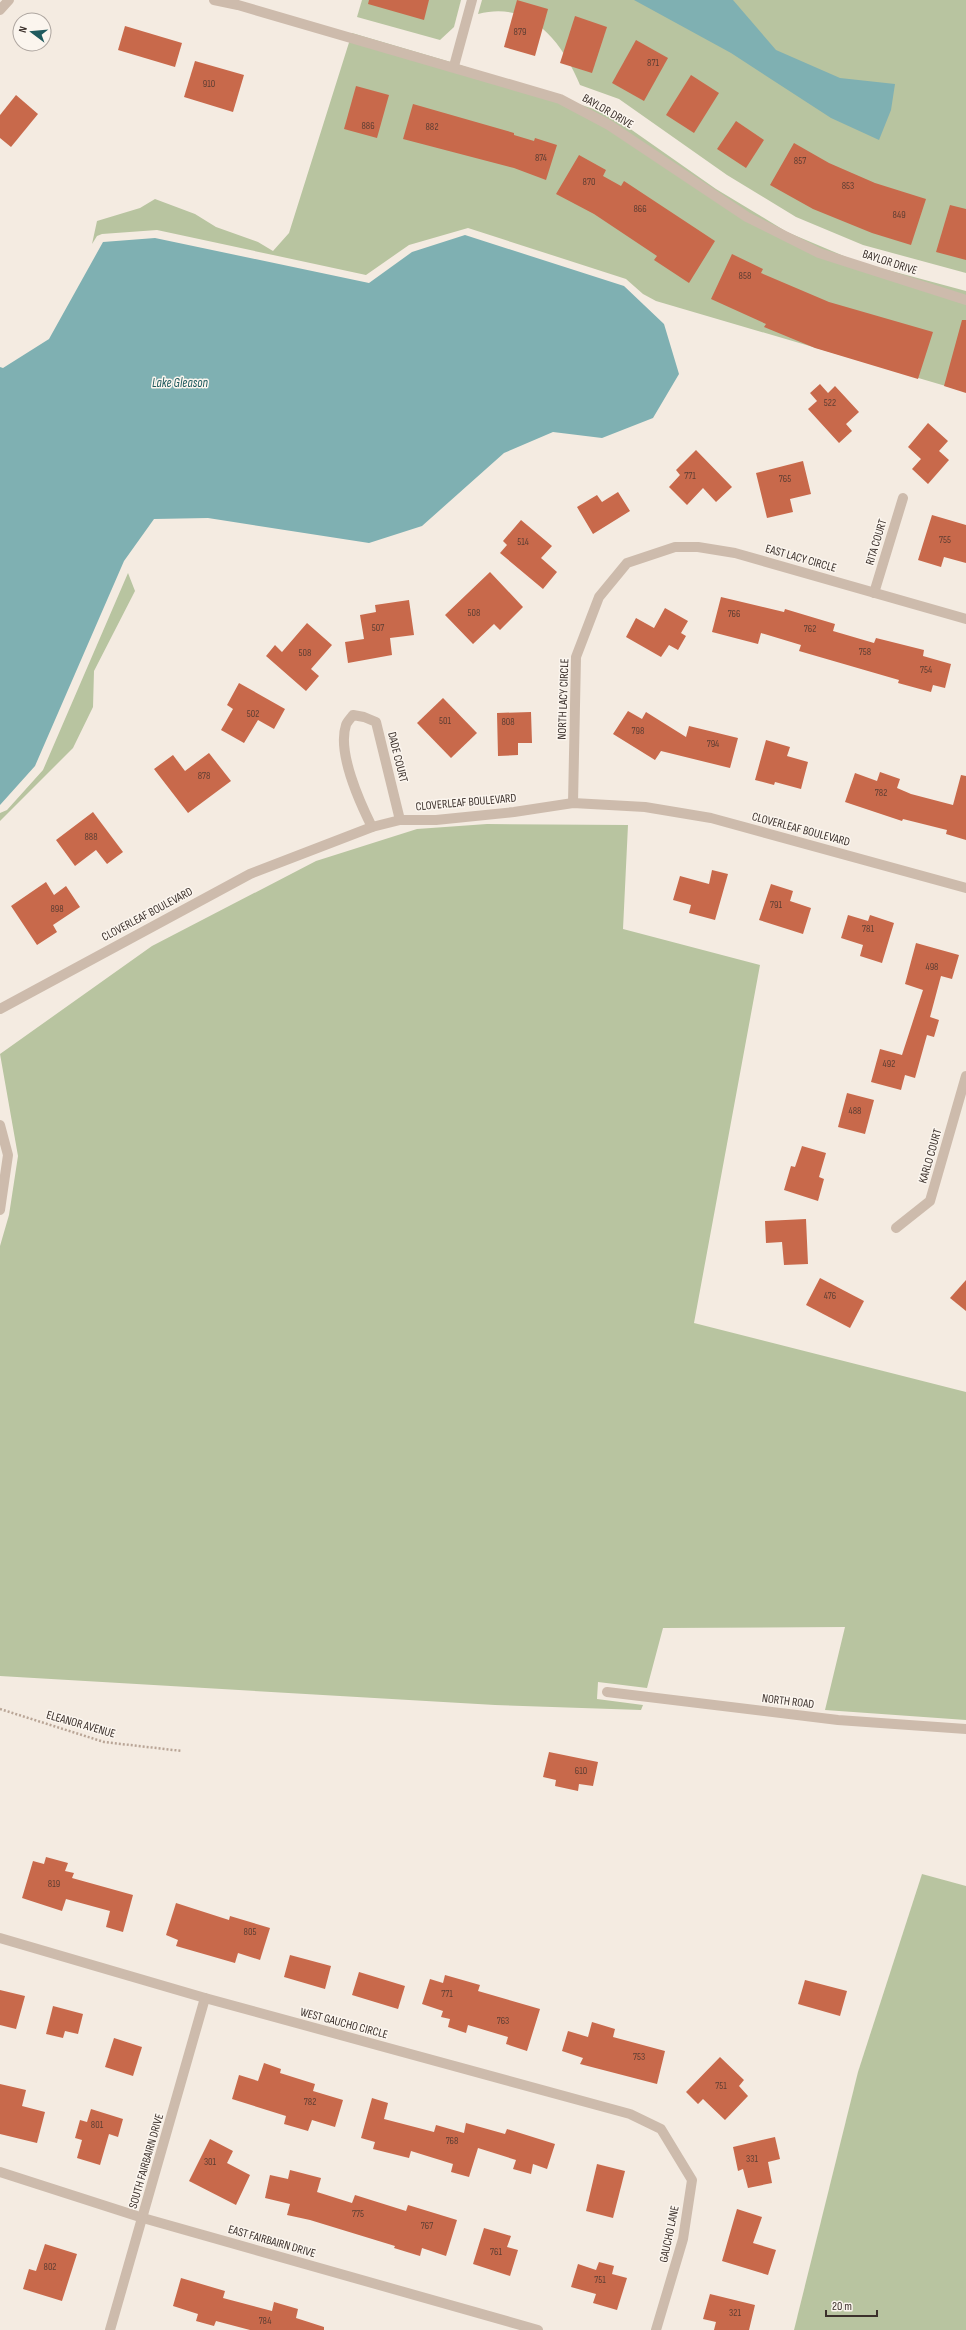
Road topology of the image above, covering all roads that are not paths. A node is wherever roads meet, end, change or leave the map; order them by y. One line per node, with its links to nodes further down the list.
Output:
1 (8, 0): 5 (street)
2 (214, 0): 4 (street, BAYLOR DRIVE)
3 (472, 0): 6 (street)
4 (239, 2): 6 (street, BAYLOR DRIVE)
5 (0, 10)
6 (454, 66): 7 (street, BAYLOR DRIVE)
7 (966, 300)
8 (903, 498): 10 (street, RITA COURT)
9 (627, 563): 10 (street, EAST LACY CIRCLE); 12 (street, NORTH LACY CIRCLE)
10 (874, 593): 11 (street, EAST LACY CIRCLE)
11 (966, 619)
12 (574, 803): 13 (street, CLOVERLEAF BOULEVARD); 15 (street, CLOVERLEAF BOULEVARD)
13 (400, 820): 14 (street, CLOVERLEAF BOULEVARD); 14 (street, DADE COURT)
14 (372, 827): 16 (street, CLOVERLEAF BOULEVARD)
15 (966, 888)
16 (0, 1009)
17 (966, 1076): 20 (street, KARLO COURT)
18 (0, 1125): 19 (street)
19 (0, 1210)
20 (896, 1228)
21 (607, 1692): 22 (street, NORTH ROAD)
22 (966, 1729)
23 (0, 1938): 24 (street, WEST GAUCHO CIRCLE)
24 (205, 1998): 25 (street, WEST GAUCHO CIRCLE); 27 (street, SOUTH FAIRBAIRN DRIVE)
25 (673, 2146): 30 (street, GAUCHO LANE)
26 (0, 2172): 27 (street, EAST FAIRBAIRN DRIVE)
27 (143, 2218): 28 (street, SOUTH FAIRBAIRN DRIVE); 29 (street, EAST FAIRBAIRN DRIVE)
28 (110, 2330)
29 (538, 2330)
30 (656, 2330)

